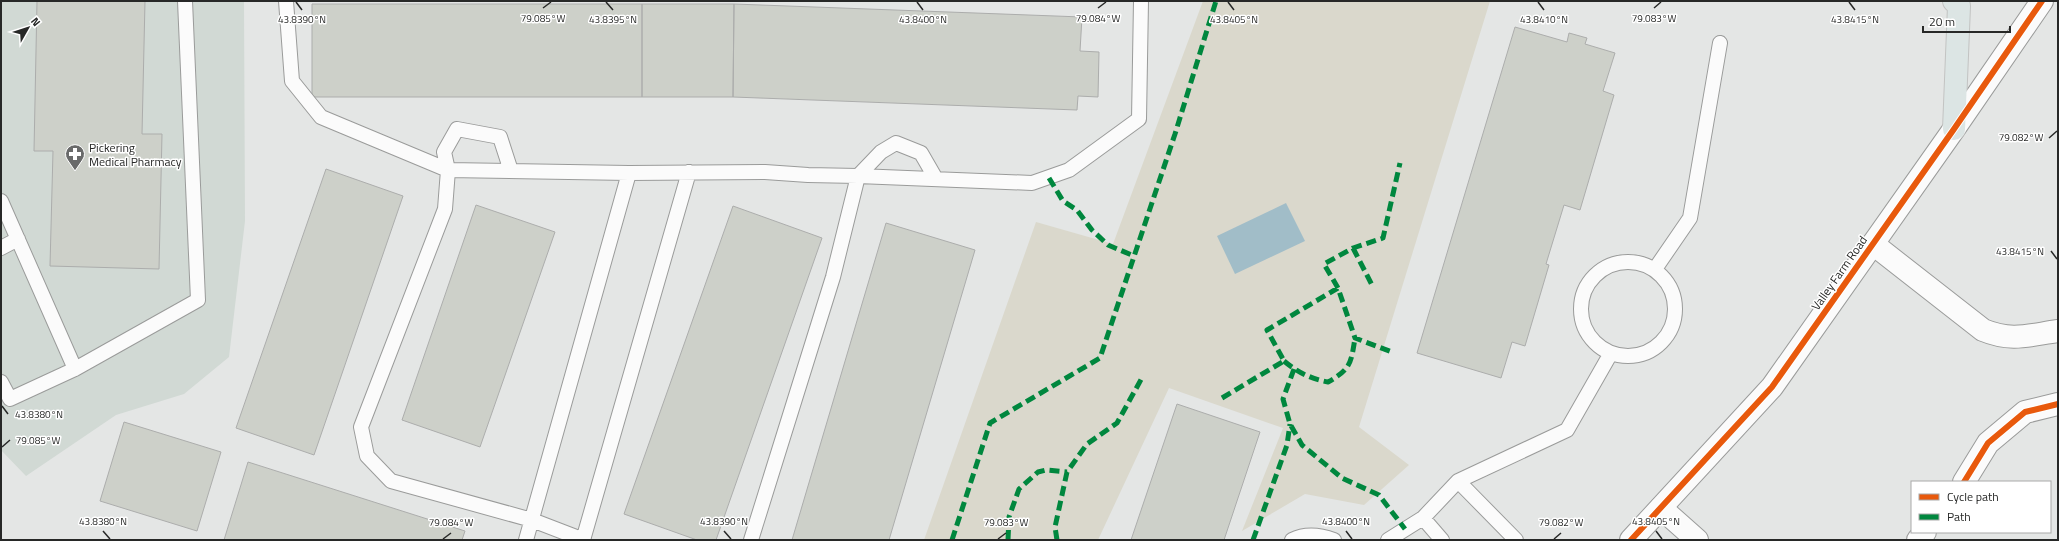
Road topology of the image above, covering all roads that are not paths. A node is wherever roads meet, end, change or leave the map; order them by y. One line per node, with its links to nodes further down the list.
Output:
1 (185, 1): 21 (lane)
2 (286, 1): 8 (lane)
3 (1141, 1): 13 (lane)
4 (1954, 1): 7 (main road)
5 (2042, 1): 7 (street, Valley Farm Road)
6 (1720, 44): 18 (lane)
7 (1954, 129): 16 (street, Valley Farm Road)
8 (448, 170): 9 (lane); 9 (lane); 28 (lane)
9 (511, 171): 11 (lane)
10 (689, 172): 11 (lane); 12 (lane); 30 (lane)
11 (629, 173): 28 (lane)
12 (858, 176): 13 (lane); 13 (lane); 31 (lane)
13 (936, 179)
14 (1, 201): 15 (lane)
15 (18, 240): 17 (lane); 21 (lane)
16 (1873, 244): 19 (street); 26 (street, Valley Farm Road)
17 (1, 248)
18 (1655, 269): 20 (lane); 20 (lane)
19 (2058, 331)
20 (1611, 353): 24 (lane)
21 (75, 369): 22 (lane)
22 (1, 382)
23 (2058, 404): 25 (street)
24 (1458, 481): 27 (lane); 36 (lane)
25 (1965, 481)
26 (1661, 508): 37 (street, Valley Farm Road); 38 (street)
27 (1423, 518): 34 (lane); 35 (lane)
28 (532, 520): 29 (lane); 30 (lane)
29 (526, 540)
30 (584, 540)
31 (751, 540)
32 (1292, 540): 33 (lane)
33 (1334, 540)
34 (1388, 540)
35 (1442, 540)
36 (1516, 540)
37 (1631, 540)
38 (1697, 540)

